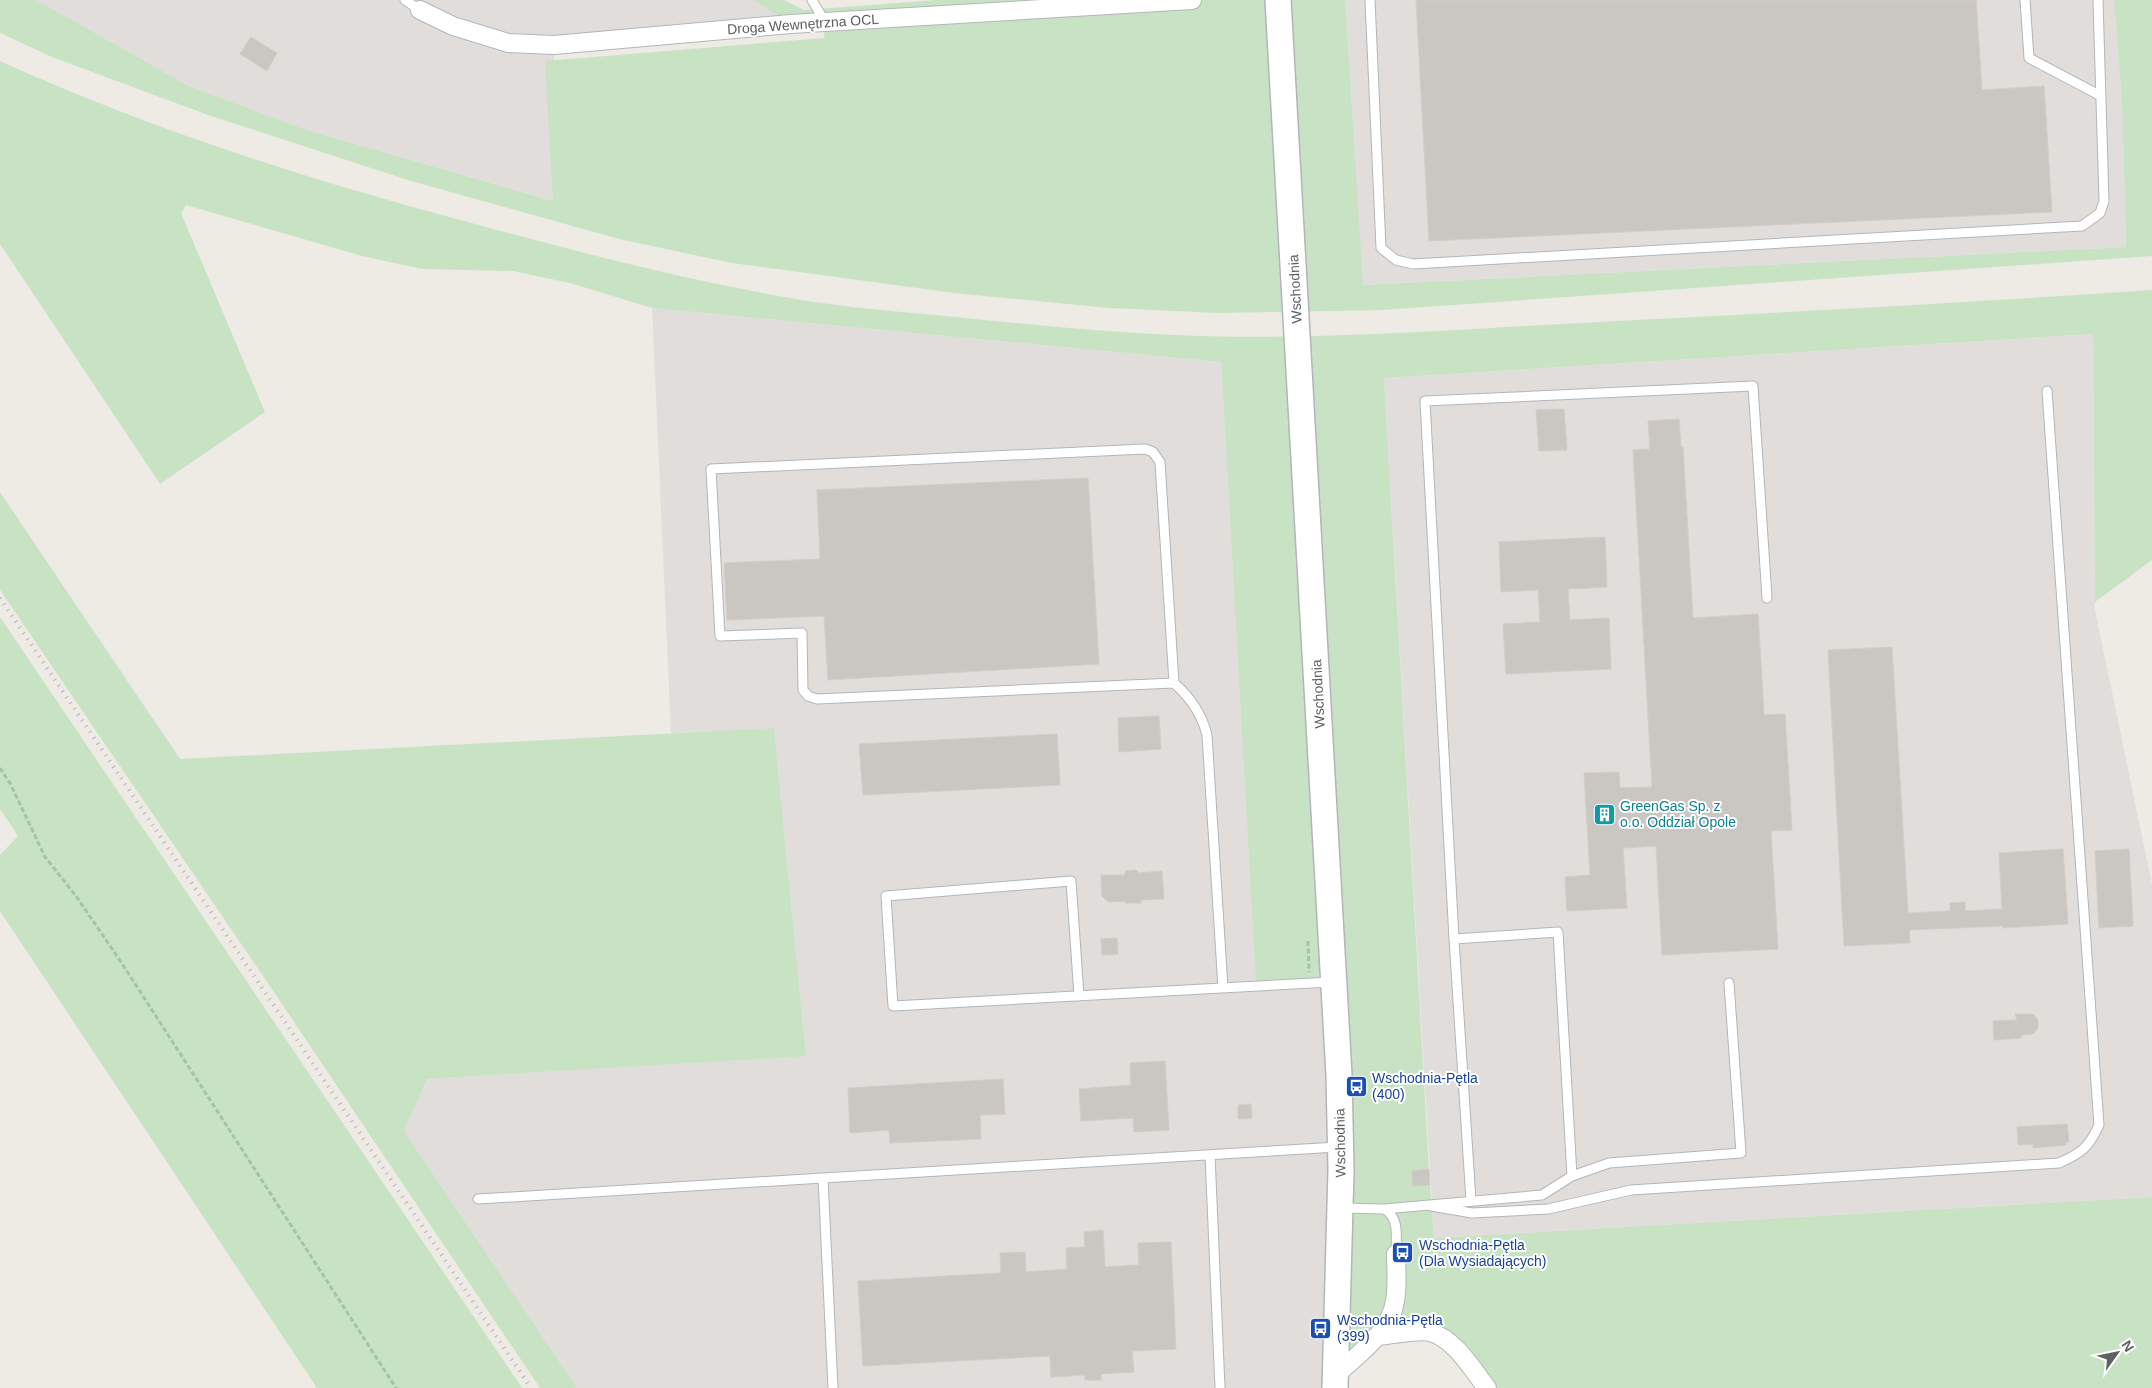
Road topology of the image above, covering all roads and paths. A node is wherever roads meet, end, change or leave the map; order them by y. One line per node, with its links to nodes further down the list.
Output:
1 (405, 0): 9 (lane)
2 (812, 0): 10 (lane)
3 (1192, 0): 8 (street, Droga Wewnętrzna OCL)
4 (1278, 0): 17 (street, Wschodnia)
5 (1370, 0): 11 (lane)
6 (2026, 0): 11 (lane)
7 (2098, 0): 11 (lane)
8 (998, 6): 10 (street, Droga Wewnętrzna OCL)
9 (420, 10): 10 (street, Droga Wewnętrzna OCL)
10 (825, 22)
11 (2101, 96)
12 (2046, 391): 27 (lane)
13 (1768, 598): 16 (lane)
14 (1174, 683): 14 (lane); 19 (lane)
15 (0, 768): 33 (path)
16 (1454, 938): 23 (lane); 26 (lane)
17 (1334, 982): 19 (lane); 21 (street, Wschodnia)
18 (1729, 983): 23 (lane)
19 (1223, 988): 20 (lane)
20 (1079, 996): 20 (lane)
21 (1341, 1147): 22 (lane); 28 (street, Wschodnia)
22 (1210, 1155): 24 (lane); 35 (lane)
23 (1572, 1176): 26 (lane)
24 (822, 1178): 25 (lane); 34 (lane)
25 (478, 1198)
26 (1471, 1201): 27 (lane)
27 (1431, 1206): 29 (lane)
28 (1341, 1208): 29 (lane); 32 (street, Wschodnia)
29 (1384, 1209): 30 (lane)
30 (1396, 1254): 31 (street)
31 (1377, 1336): 32 (street); 36 (street)
32 (1335, 1381)
33 (396, 1388)
34 (833, 1388)
35 (1220, 1388)
36 (1487, 1388)

